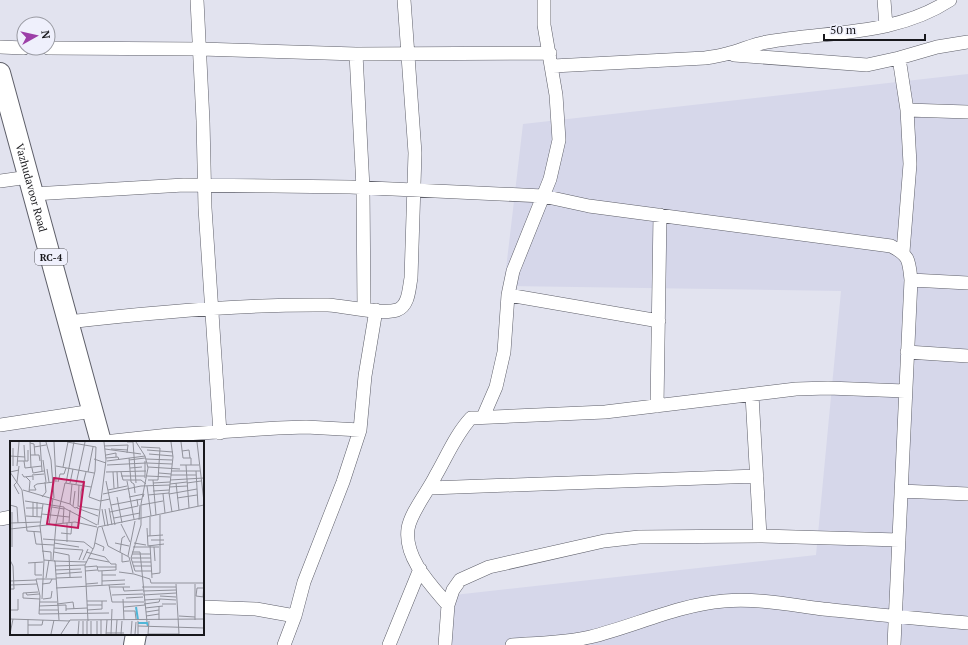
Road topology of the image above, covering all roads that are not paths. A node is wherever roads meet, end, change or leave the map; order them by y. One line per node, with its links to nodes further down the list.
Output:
1 (198, 0): 11 (street)
2 (404, 0): 13 (street)
3 (544, 0): 16 (street)
4 (884, 0): 6 (street)
5 (950, 0): 6 (street)
6 (886, 26): 14 (street)
7 (968, 42): 15 (street)
8 (0, 47): 9 (street)
9 (16, 48)
10 (56, 48): 11 (street)
11 (201, 49): 12 (street); 21 (street)
12 (356, 54): 13 (street); 23 (street)
13 (407, 54): 16 (street); 24 (street)
14 (726, 54): 15 (street); 16 (street)
15 (899, 58): 18 (street)
16 (551, 60): 25 (street)
17 (0, 73): 22 (main road, Vazhudavoor Road / RC-4)
18 (907, 110): 19 (street); 27 (street)
19 (968, 112)
20 (0, 182): 22 (street)
21 (205, 184): 22 (street); 23 (street); 31 (street)
22 (31, 186): 34 (main road, Vazhudavoor Road / RC-4)
23 (363, 188): 24 (street); 32 (street)
24 (415, 191): 25 (street); 32 (street)
25 (543, 196): 26 (street); 30 (street)
26 (660, 215): 27 (street); 33 (street)
27 (902, 252): 28 (street)
28 (911, 280): 29 (street); 35 (street)
29 (968, 283)
30 (508, 295): 33 (street); 41 (street)
31 (211, 308): 32 (street); 34 (street); 44 (street)
32 (370, 310): 43 (street)
33 (658, 321): 39 (street)
34 (68, 322): 40 (main road, Vazhudavoor Road / RC-4)
35 (906, 352): 36 (street); 37 (street)
36 (968, 356)
37 (905, 391): 38 (street); 49 (street)
38 (752, 394): 39 (street); 47 (street)
39 (657, 406): 41 (street)
40 (93, 411): 42 (street); 45 (main road, Vazhudavoor Road / RC-4)
41 (483, 417): 48 (street)
42 (0, 425)
43 (360, 430): 44 (street); 58 (street)
44 (220, 433): 46 (street)
45 (102, 441)
46 (112, 441)
47 (757, 476): 48 (street); 53 (street)
48 (430, 488): 55 (street)
49 (901, 492): 50 (street); 54 (street)
50 (968, 494)
51 (10, 517): 52 (street)
52 (0, 519)
53 (760, 536): 54 (street); 56 (street)
54 (899, 540): 59 (street)
55 (420, 569): 56 (street); 64 (street)
56 (448, 604): 65 (street)
57 (204, 607): 58 (street)
58 (295, 616): 63 (street)
59 (896, 617): 60 (street); 66 (street); 67 (street)
60 (968, 623)
61 (136, 635): 62 (main road)
62 (134, 645)
63 (284, 645)
64 (389, 645)
65 (446, 645)
66 (512, 645)
67 (894, 645)

